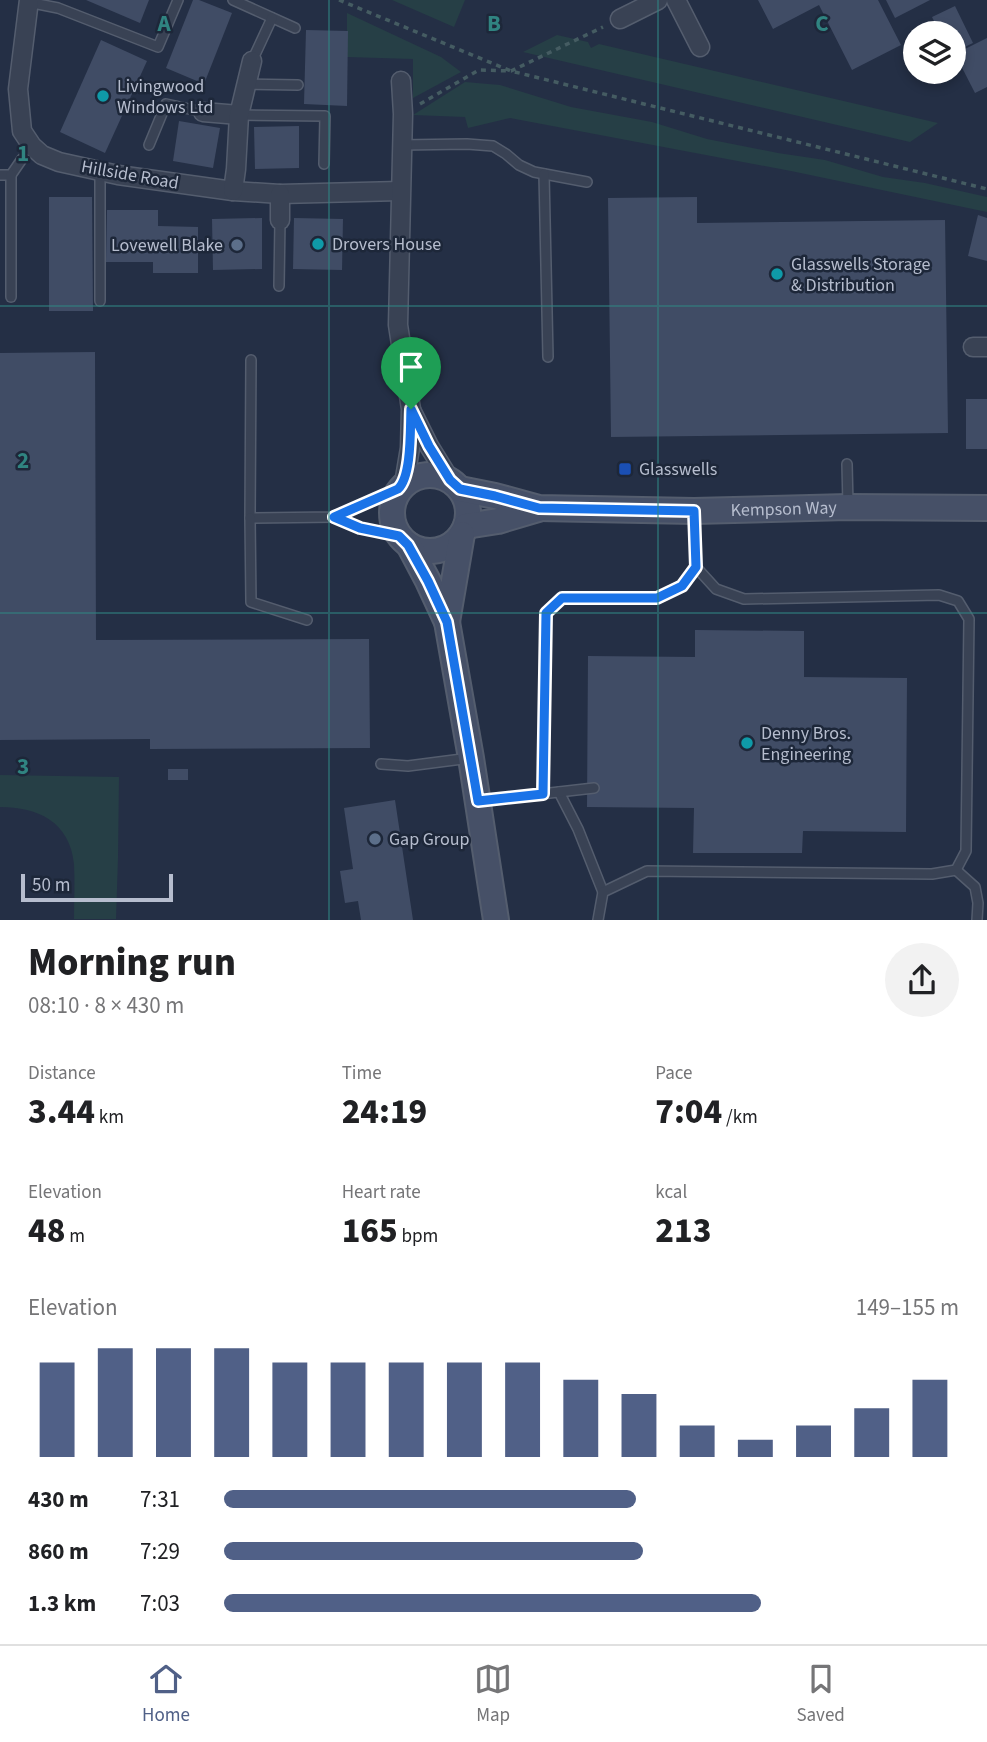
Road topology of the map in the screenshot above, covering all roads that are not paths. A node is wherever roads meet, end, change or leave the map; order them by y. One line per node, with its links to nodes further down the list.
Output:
1 (178, 0): 5 (lane)
2 (233, 0): 6 (lane)
3 (657, 0): 7 (street)
4 (676, 0): 9 (street)
5 (24, 1): 18 (street)
6 (272, 18): 8 (lane); 10 (lane)
7 (620, 19)
8 (295, 28)
9 (700, 47)
10 (252, 61): 12 (street)
11 (401, 81): 17 (street)
12 (246, 84): 13 (lane); 15 (street)
13 (298, 85)
14 (203, 112): 15 (street); 16 (lane)
15 (239, 115): 19 (lane); 25 (street)
16 (149, 145)
17 (401, 145): 21 (lane); 26 (street)
18 (27, 153): 20 (street, Hillside Road); 23 (lane)
19 (324, 164)
20 (100, 171): 25 (street, Hillside Road); 31 (lane)
21 (544, 174): 24 (lane); 32 (lane)
22 (0, 175): 23 (lane)
23 (11, 175): 30 (lane)
24 (587, 182)
25 (233, 191): 27 (street, Hillside Road)
26 (400, 191): 27 (street, Hillside Road); 34 (street)
27 (280, 194): 28 (street)
28 (280, 220): 29 (lane)
29 (279, 286)
30 (11, 297)
31 (100, 302)
32 (548, 357)
33 (251, 359): 43 (lane)
34 (411, 409): 36 (street); 37 (street)
35 (847, 464): 38 (lane)
36 (455, 485): 37 (street); 39 (street, Kempson Way); 44 (street)
37 (401, 486): 42 (lane); 45 (street)
38 (848, 507): 40 (street, Kempson Way); 41 (street, Kempson Way)
39 (539, 508): 41 (street, Kempson Way); 44 (street, Kempson Way)
40 (987, 508)
41 (694, 511): 46 (lane)
42 (334, 517): 43 (lane); 45 (lane)
43 (250, 519): 47 (lane)
44 (464, 530): 45 (street); 48 (street)
45 (404, 541): 48 (street)
46 (696, 567): 53 (lane); 55 (lane)
47 (307, 620)
48 (447, 622): 49 (street)
49 (471, 758): 50 (lane); 54 (street)
50 (381, 764)
51 (594, 788): 52 (lane)
52 (559, 792): 53 (lane); 56 (lane)
53 (543, 794): 54 (lane)
54 (478, 801): 57 (street)
55 (956, 870): 56 (lane); 59 (lane)
56 (603, 892): 58 (lane)
57 (496, 919)
58 (598, 919)
59 (977, 919)

